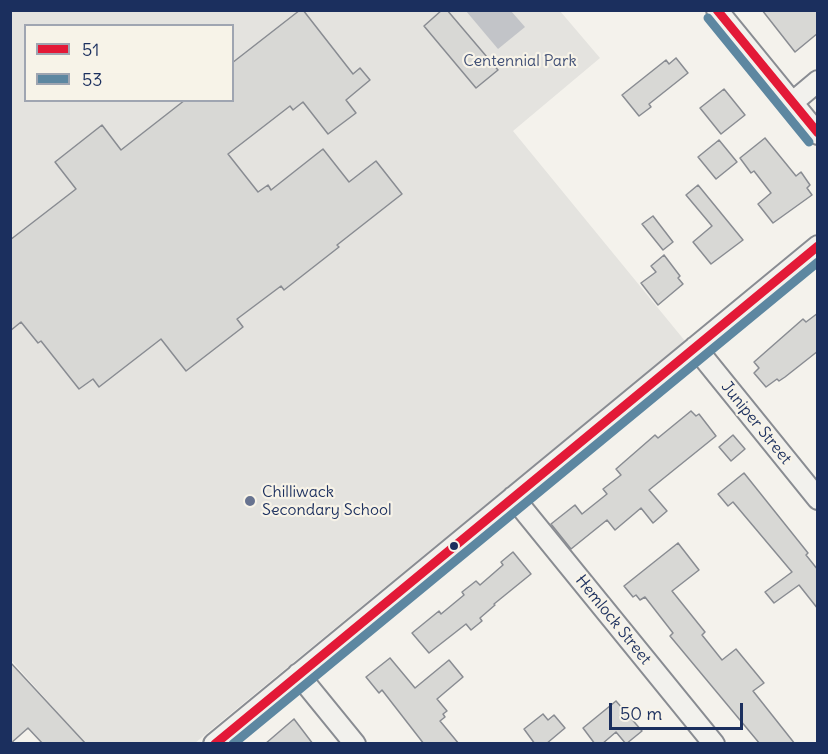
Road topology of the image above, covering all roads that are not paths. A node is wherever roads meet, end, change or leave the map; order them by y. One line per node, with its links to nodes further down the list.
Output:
1 (717, 10): 3 (street)
2 (818, 81): 3 (street)
3 (793, 102): 4 (street)
4 (818, 134)
5 (818, 246): 6 (street)
6 (695, 347): 7 (street); 8 (street, Juniper Street)
7 (513, 497): 9 (street); 12 (street, Hemlock Street)
8 (818, 499)
9 (298, 674): 10 (street); 11 (street)
10 (214, 744)
11 (355, 744)
12 (714, 744)

